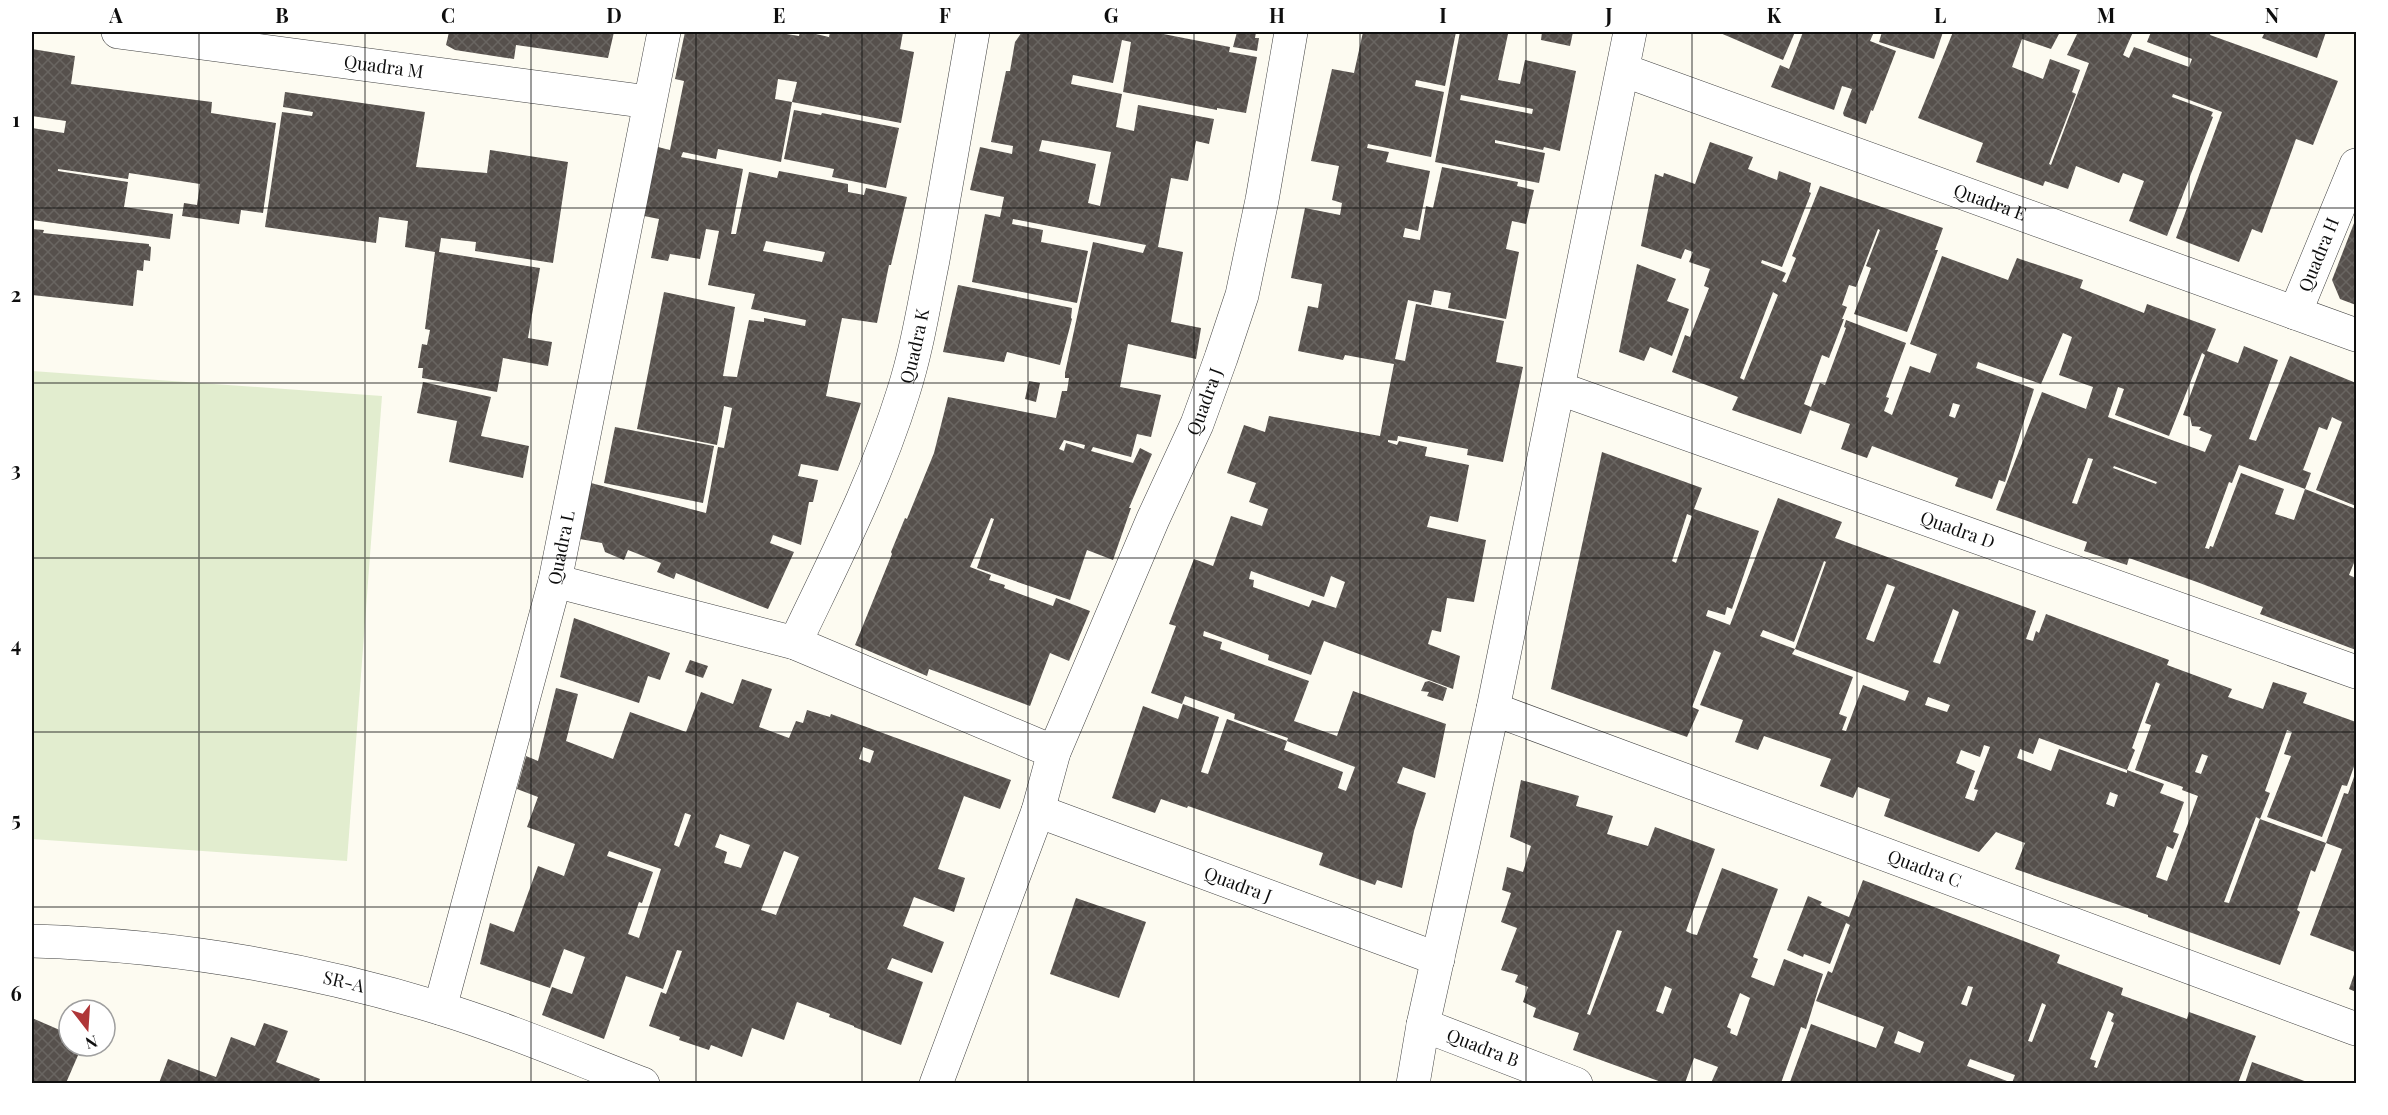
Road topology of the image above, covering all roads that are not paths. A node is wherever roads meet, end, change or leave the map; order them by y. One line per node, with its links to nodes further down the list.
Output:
1 (118, 32): 7 (street, Quadra M)
2 (664, 32): 7 (street, Quadra L)
3 (973, 32): 13 (street, Quadra K)
4 (1292, 32): 16 (street, Quadra J)
5 (1630, 32): 6 (street)
6 (1623, 70): 9 (street, Quadra E); 11 (street)
7 (649, 102): 12 (street, Quadra L)
8 (2356, 165): 9 (street, Quadra H)
9 (2295, 313): 10 (street, Quadra E)
10 (2356, 335)
11 (1558, 388): 14 (street, Quadra D); 15 (street)
12 (555, 581): 13 (street, Quadra L); 20 (street)
13 (795, 643): 16 (street, Quadra L)
14 (2356, 672)
15 (1493, 709): 19 (street); 22 (street, Quadra C)
16 (1054, 752): 17 (street, Quadra J)
17 (1038, 811): 19 (street, Quadra J); 24 (street, Quadra J)
18 (32, 940): 20 (street, SR-A)
19 (1438, 959): 21 (street)
20 (440, 1008): 23 (street, SR-A)
21 (1423, 1025): 25 (street); 26 (street, Quadra B)
22 (2356, 1029)
23 (643, 1083)
24 (936, 1083)
25 (1413, 1083)
26 (1576, 1083)

